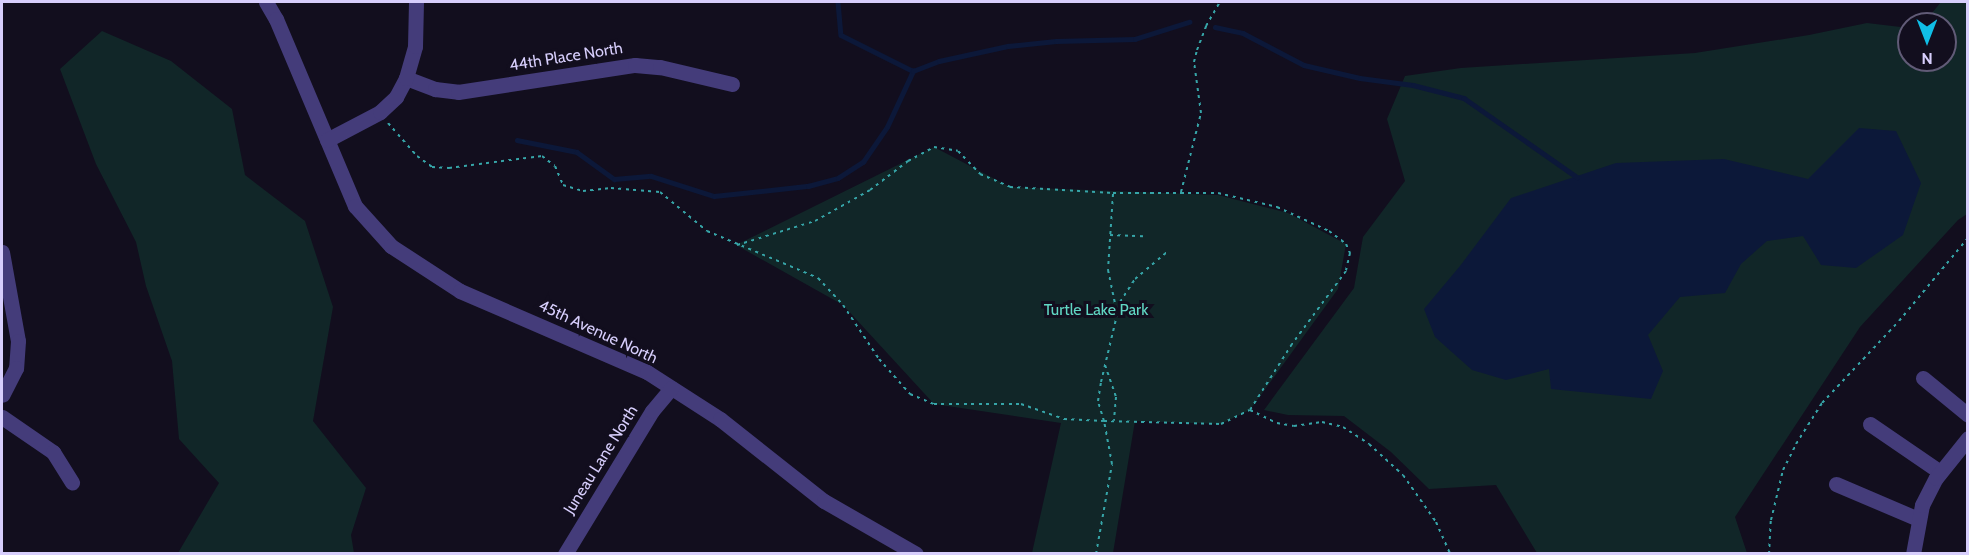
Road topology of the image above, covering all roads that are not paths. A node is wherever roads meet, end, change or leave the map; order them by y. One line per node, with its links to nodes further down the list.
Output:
1 (266, 2): 5 (street, 45th Avenue North)
2 (416, 2): 3 (street)
3 (406, 78): 4 (street, 44th Place North); 5 (street)
4 (732, 84)
5 (327, 140): 8 (street, 45th Avenue North)
6 (2, 252): 9 (street)
7 (1923, 378): 10 (street)
8 (671, 388): 18 (street, Juneau Lane North); 19 (street, 45th Avenue North)
9 (2, 395)
10 (1968, 415)
11 (2, 417): 15 (street)
12 (1870, 424): 14 (street)
13 (1968, 438): 14 (street)
14 (1940, 472): 17 (street)
15 (72, 483)
16 (1836, 484): 17 (street)
17 (1918, 519): 20 (street)
18 (565, 554)
19 (916, 554)
20 (1913, 554)

